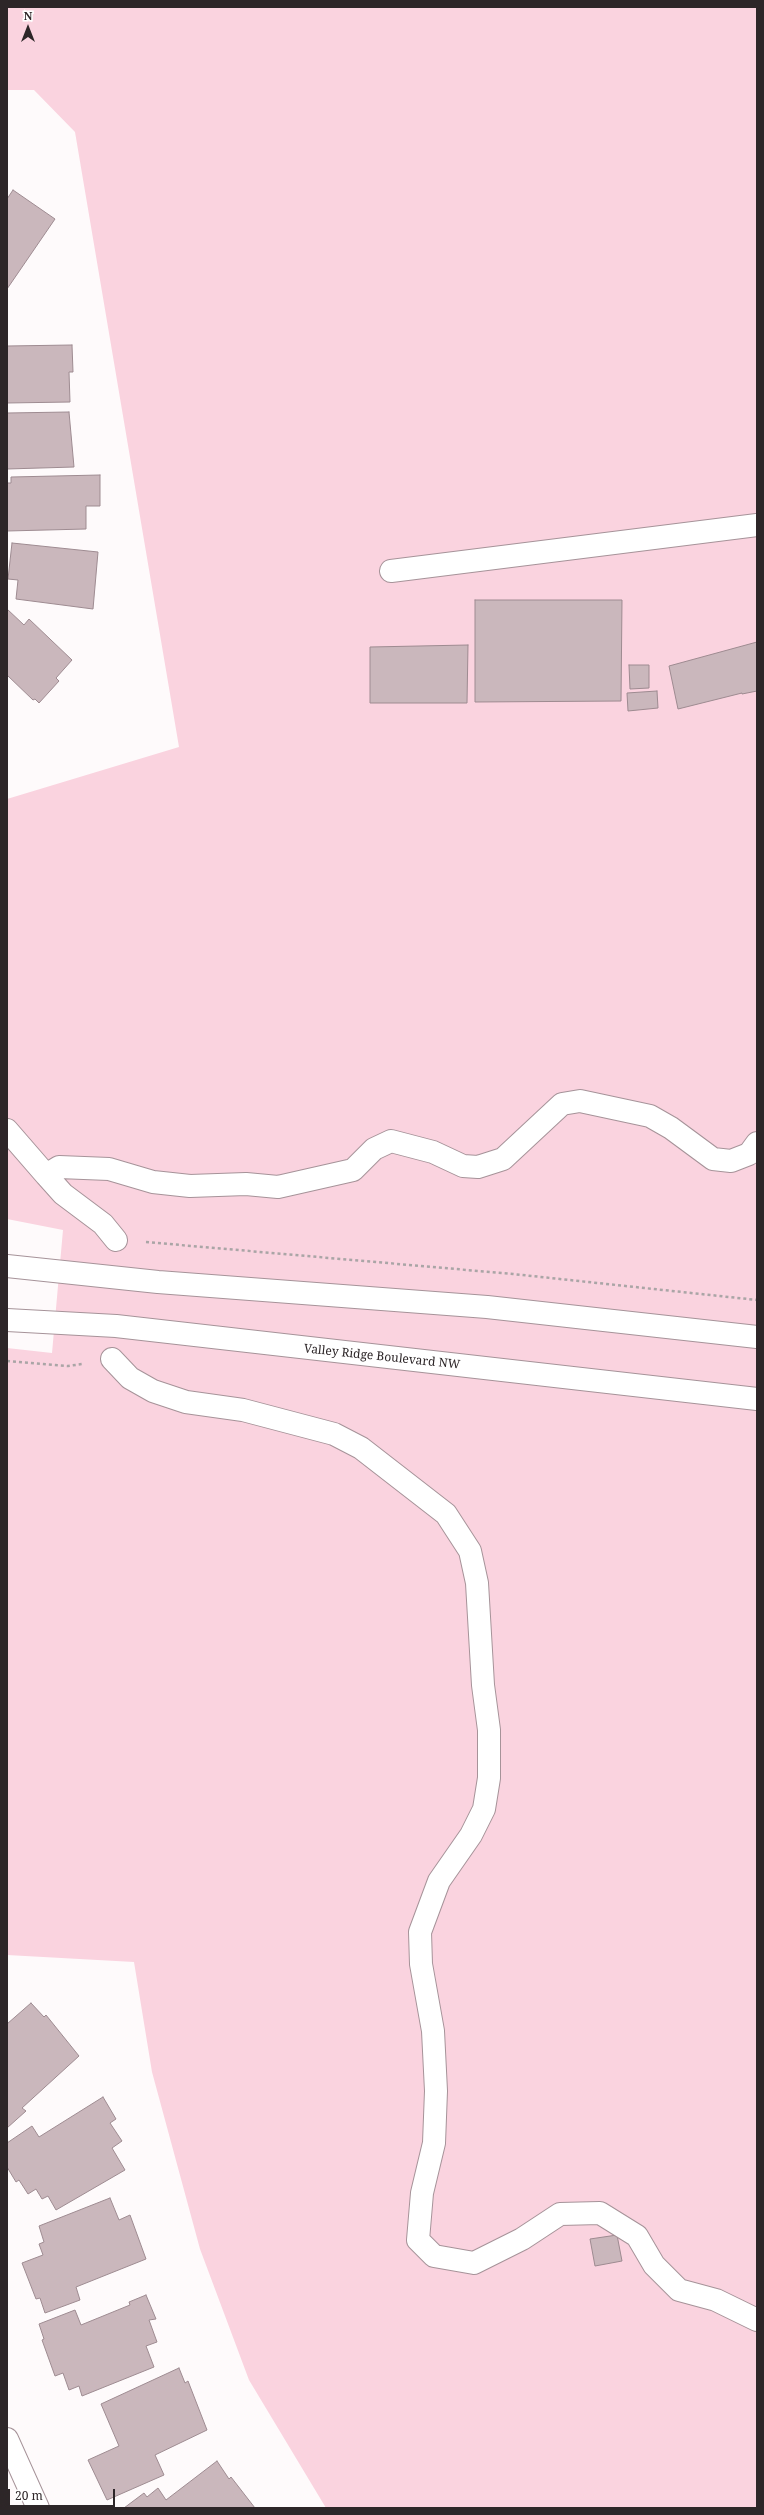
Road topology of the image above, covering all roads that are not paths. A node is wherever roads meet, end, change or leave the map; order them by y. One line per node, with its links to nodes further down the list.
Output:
1 (757, 525): 2 (street)
2 (391, 571)
3 (7, 1130): 5 (street)
4 (757, 1144): 5 (street)
5 (46, 1175): 6 (street)
6 (116, 1240)
7 (7, 1266): 9 (street)
8 (7, 1320): 11 (street, Valley Ridge Boulevard NW)
9 (757, 1337)
10 (112, 1359): 12 (street)
11 (757, 1399)
12 (757, 2320)
13 (7, 2439): 14 (street)
14 (38, 2508)

